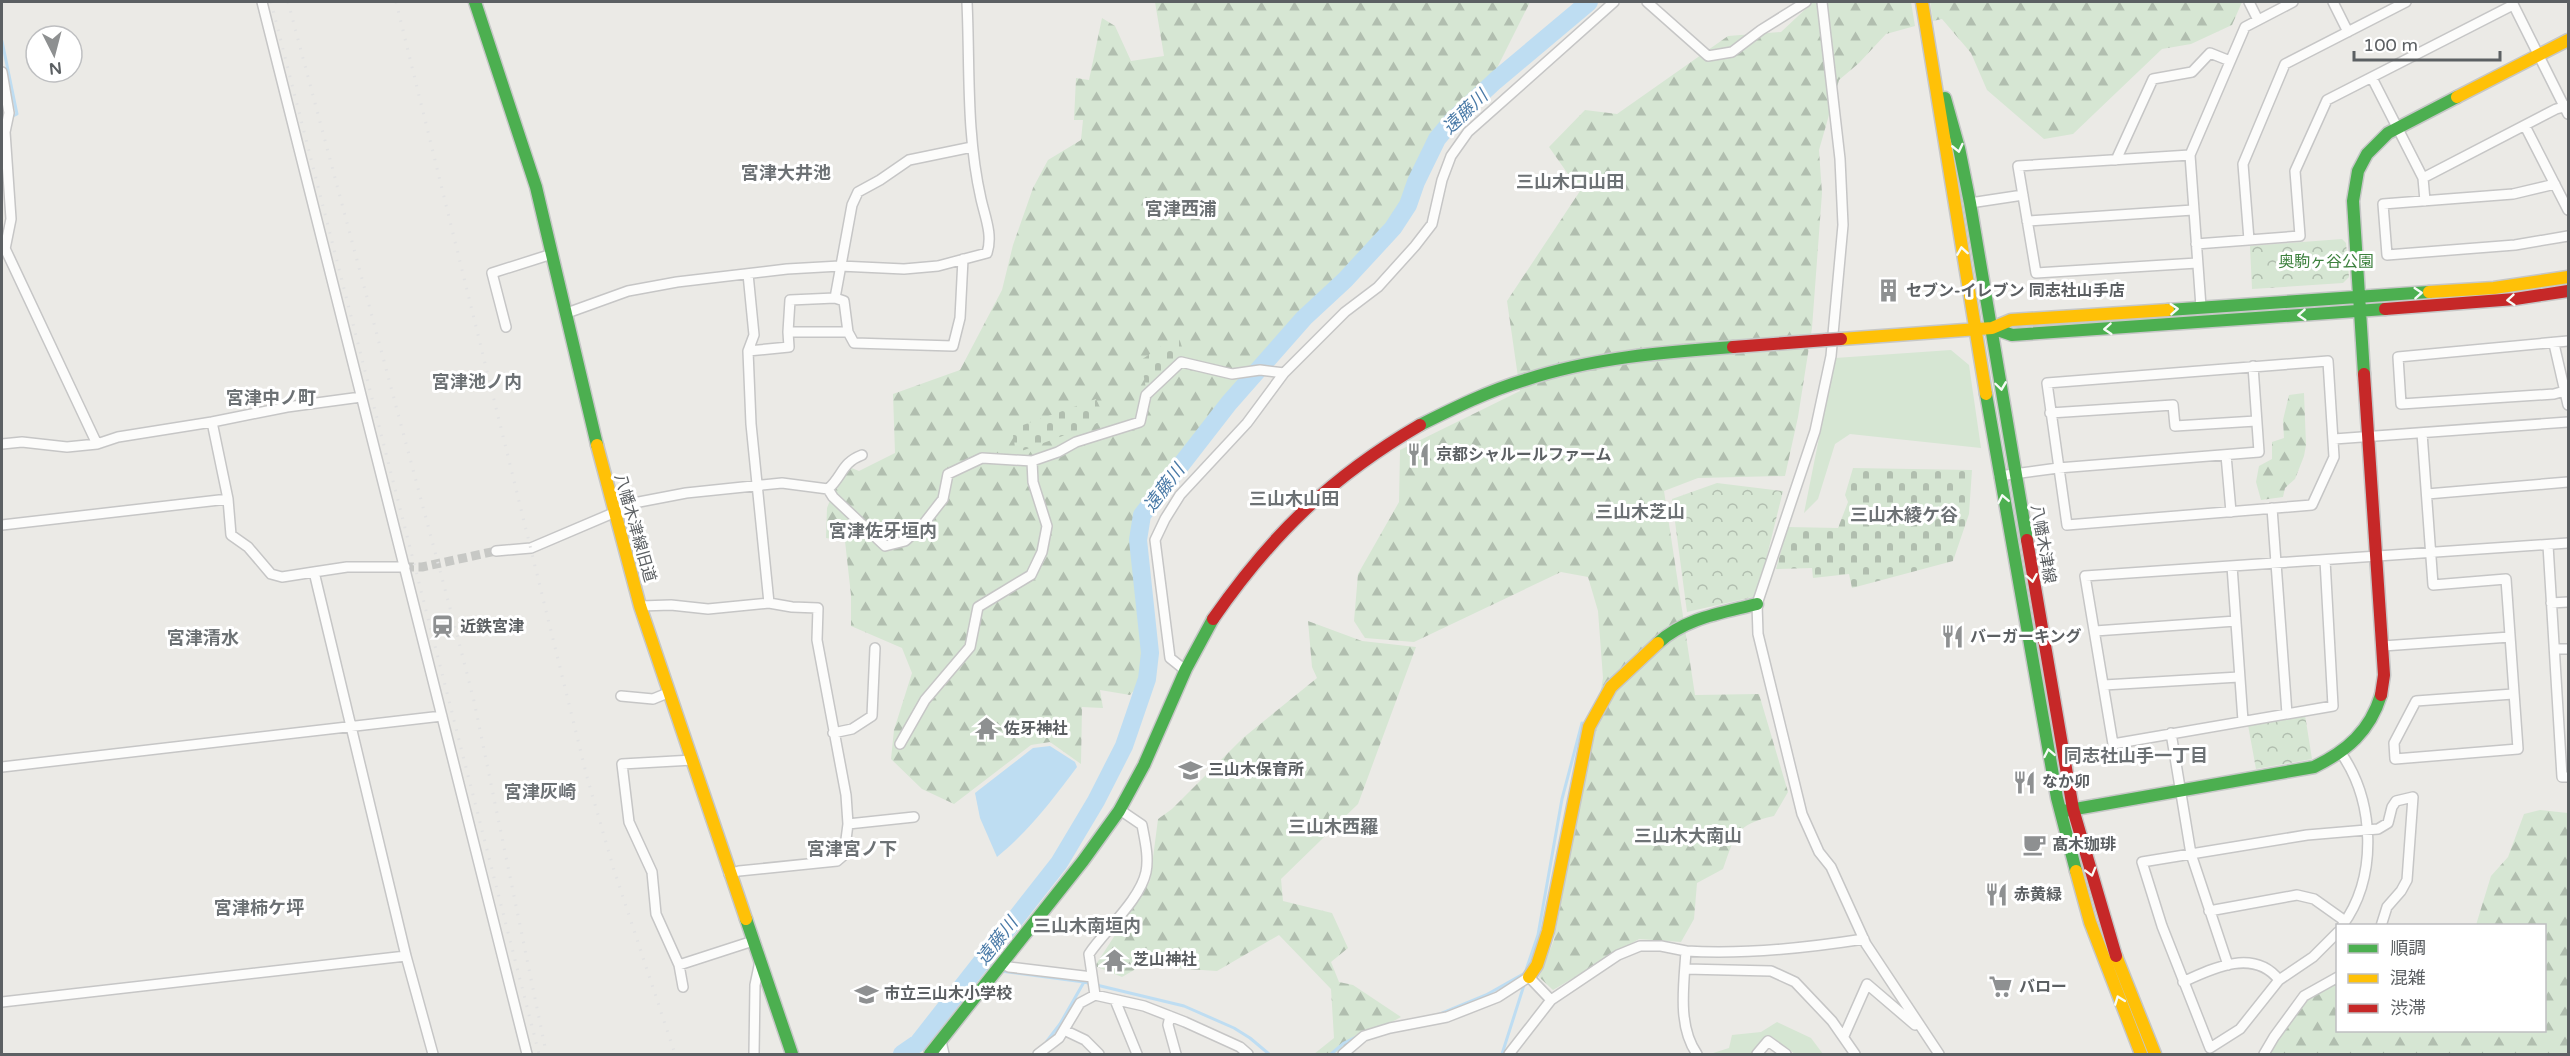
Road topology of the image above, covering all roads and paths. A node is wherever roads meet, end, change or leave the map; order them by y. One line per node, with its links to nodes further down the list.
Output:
1 (262, 2): 63 (street)
2 (475, 2): 40 (street, 八幡木津線旧道)
3 (967, 2): 25 (street)
4 (1614, 2): 61 (street)
5 (1647, 2): 6 (street)
6 (1806, 2)
7 (1822, 2): 102 (street)
8 (1922, 2): 15 (street, 八幡木津線)
9 (2249, 2): 14 (street)
10 (2293, 2): 14 (street)
11 (2333, 2): 16 (street)
12 (2406, 2): 16 (street)
13 (2512, 3): 18 (street); 21 (street)
14 (2258, 20): 19 (street)
15 (1927, 31): 32 (street, 八幡木津線, one-way to 32); 54 (street, 八幡木津線, one-way to 15)
16 (2348, 32): 37 (street)
17 (2568, 40): 18 (street)
18 (2539, 55): 22 (street); 24 (street)
19 (2230, 61): 26 (street); 27 (street)
20 (2, 72): 39 (street)
21 (2372, 78): 24 (street); 37 (street)
22 (2567, 109): 23 (street)
23 (2525, 126): 28 (street); 29 (street)
24 (2398, 128): 28 (street); 48 (street)
25 (972, 147): 41 (street); 43 (street)
26 (2190, 155): 27 (street); 33 (street)
27 (2116, 160): 30 (street)
28 (2423, 178): 31 (street)
29 (2555, 184): 31 (street); 34 (street)
30 (2023, 195): 32 (street); 35 (street)
31 (2425, 201): 36 (street)
32 (1970, 202): 53 (street, 八幡木津線)
33 (2193, 210): 35 (street); 38 (street)
34 (2568, 210)
35 (2027, 221): 42 (street)
36 (2568, 236)
37 (2249, 240): 38 (street)
38 (2196, 244): 42 (street)
39 (3, 245): 73 (street)
40 (552, 254): 51 (street, 八幡木津線旧道); 52 (street)
41 (963, 259): 43 (street); 56 (street)
42 (2197, 263): 49 (street)
43 (840, 266): 44 (street); 47 (street)
44 (748, 274): 51 (street); 59 (street)
45 (2568, 277): 48 (street, one-way to 45)
46 (2568, 291): 50 (street, one-way to 50)
47 (835, 298): 55 (street); 56 (street)
48 (2360, 298): 49 (street); 50 (street)
49 (2201, 307): 53 (street, one-way to 49)
50 (2361, 311): 53 (street, one-way to 53); 70 (street)
51 (567, 313): 87 (street, 八幡木津線旧道)
52 (506, 327)
53 (1992, 328): 54 (street); 78 (street, 八幡木津線, one-way to 78)
54 (1974, 330): 79 (street, 八幡木津線); 111 (street, bridge)
55 (788, 332): 56 (street); 59 (street)
56 (848, 332)
57 (2568, 341): 58 (street)
58 (2554, 344): 62 (street); 62 (street)
59 (748, 351): 81 (street)
60 (2253, 366): 65 (street); 66 (street); 71 (street)
61 (1284, 373): 76 (street); 111 (street)
62 (2567, 391): 64 (street)
63 (361, 397): 67 (street); 97 (street)
64 (2568, 405)
65 (2050, 413): 66 (street); 77 (street)
66 (2256, 421): 75 (street)
67 (212, 422): 73 (street); 84 (street)
68 (2568, 422): 69 (street)
69 (2422, 433): 70 (street); 83 (street)
70 (2369, 437): 71 (street); 93 (street)
71 (2334, 440): 85 (street)
72 (2, 444): 73 (street)
73 (97, 444)
74 (862, 455): 82 (street)
75 (2226, 455): 77 (street); 86 (street)
76 (1032, 461): 82 (street); 124 (street)
77 (2058, 468): 78 (street); 86 (street)
78 (2014, 474): 79 (street); 131 (street, 八幡木津線, one-way to 131)
79 (1999, 476): 131 (street, 八幡木津線, one-way to 79)
80 (2568, 482): 83 (street)
81 (758, 484): 82 (street); 87 (street); 100 (street)
82 (828, 489)
83 (2427, 494): 92 (street)
84 (228, 499): 88 (street); 98 (street)
85 (2272, 508): 86 (street); 95 (street)
86 (2231, 512)
87 (614, 515): 91 (street); 103 (street, 八幡木津線旧道)
88 (2, 525)
89 (2568, 543): 90 (street)
90 (2548, 545): 92 (street); 101 (street)
91 (496, 551)
92 (2431, 552): 93 (street); 106 (street)
93 (2377, 556): 94 (street); 107 (street)
94 (2325, 560): 95 (street); 118 (street)
95 (2275, 563): 96 (street); 118 (street)
96 (2232, 566): 104 (street); 105 (street)
97 (405, 567): 98 (street); 119 (street)
98 (314, 572): 121 (street)
99 (2568, 602): 101 (street)
100 (769, 603): 103 (street); 122 (street)
101 (2552, 603): 109 (street)
102 (1757, 604): 141 (street); 150 (street)
103 (640, 606): 114 (street, 八幡木津線旧道)
104 (2236, 621): 105 (street); 112 (street)
105 (2095, 631): 113 (street)
106 (2510, 637): 107 (street); 115 (street)
107 (2382, 646): 125 (street)
108 (875, 648): 122 (street)
109 (2555, 649): 110 (street); 117 (street)
110 (2568, 649)
111 (1185, 670): 130 (street)
112 (2240, 677): 113 (street); 120 (street)
113 (2104, 685): 123 (street)
114 (670, 692): 116 (street); 126 (street, 八幡木津線旧道)
115 (2514, 694): 115 (street)
116 (621, 696)
117 (2564, 713): 128 (street)
118 (2287, 714): 120 (street)
119 (442, 716): 121 (street); 165 (street)
120 (2243, 721): 123 (street)
121 (352, 725): 127 (street); 144 (street)
122 (833, 733): 133 (street)
123 (2171, 733): 129 (street)
124 (900, 744)
125 (2342, 753): 129 (street); 134 (street)
126 (693, 760): 136 (street, 八幡木津線旧道); 147 (street)
127 (2, 767)
128 (2568, 777)
129 (2181, 791): 131 (street); 135 (street)
130 (1120, 810): 146 (street); 154 (street)
131 (2066, 810): 182 (street, 八幡木津線, one-way to 131); 183 (street, 八幡木津線, one-way to 183)
132 (914, 817): 133 (street)
133 (848, 824): 136 (street)
134 (2367, 830): 135 (street); 138 (street); 139 (street)
135 (2191, 854): 137 (street); 153 (street)
136 (729, 874): 142 (street, 八幡木津線旧道)
137 (2209, 911): 138 (street); 148 (street)
138 (2344, 923)
139 (2382, 924)
140 (2336, 933): 152 (street)
141 (1864, 939): 143 (street); 161 (street)
142 (753, 941): 145 (street, 八幡木津線旧道); 147 (street)
143 (1686, 951): 149 (street); 157 (street)
144 (406, 956): 158 (street); 164 (street)
145 (760, 960): 166 (street); 167 (street, 八幡木津線旧道)
146 (1002, 963): 154 (street); 163 (street)
147 (679, 965): 155 (street)
148 (2228, 965): 152 (street); 153 (street)
149 (1685, 969): 162 (street); 177 (street)
150 (1529, 977): 157 (street); 175 (street)
151 (2336, 978): 184 (street)
152 (2278, 980): 153 (street)
153 (2183, 982)
154 (1093, 986): 156 (street); 160 (street)
155 (683, 987)
156 (1115, 1000): 159 (street); 172 (street)
157 (1551, 1000): 176 (street)
158 (2, 1002)
159 (1170, 1016): 173 (street); 174 (street)
160 (1064, 1030): 170 (street); 171 (street)
161 (1924, 1032): 162 (street); 181 (street)
162 (1844, 1036): 180 (street)
163 (941, 1041): 168 (street); 169 (street)
164 (433, 1054)
165 (526, 1054)
166 (754, 1054)
167 (792, 1054)
168 (930, 1054)
169 (944, 1054)
170 (1038, 1054)
171 (1099, 1054)
172 (1137, 1054)
173 (1176, 1054)
174 (1248, 1054)
175 (1343, 1054)
176 (1509, 1054)
177 (1697, 1054)
178 (1757, 1054): 179 (street)
179 (1786, 1054)
180 (1855, 1054)
181 (1939, 1054)
182 (2141, 1054)
183 (2155, 1054)
184 (2264, 1054)

